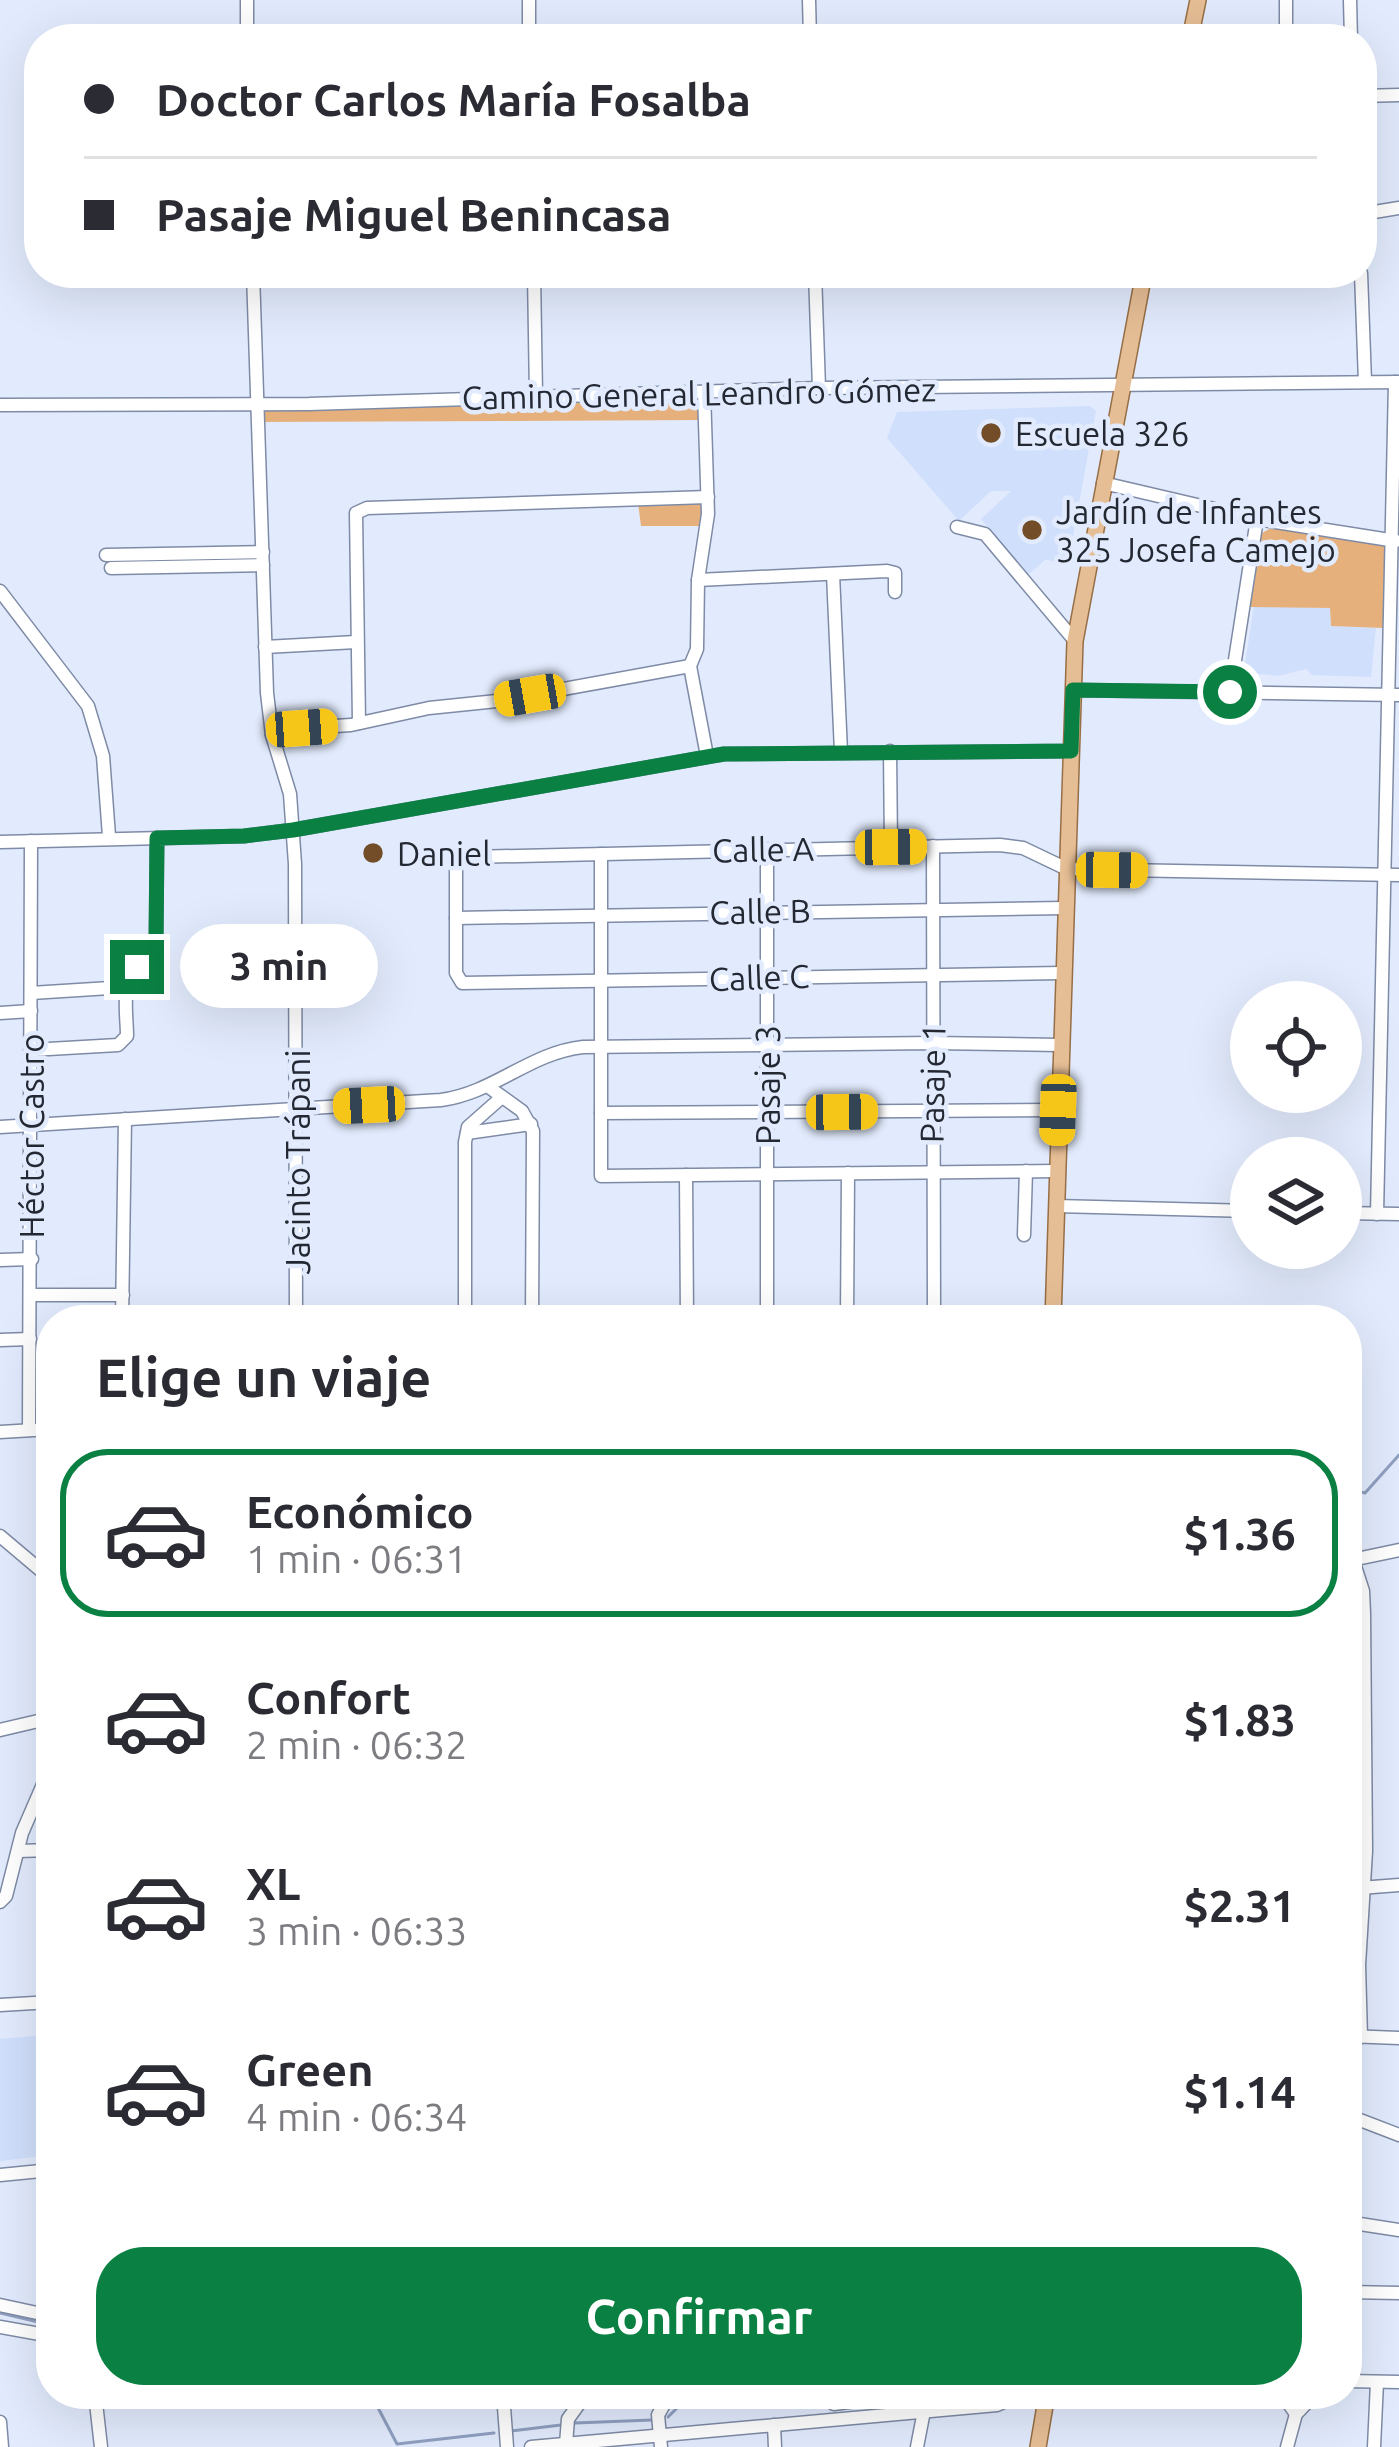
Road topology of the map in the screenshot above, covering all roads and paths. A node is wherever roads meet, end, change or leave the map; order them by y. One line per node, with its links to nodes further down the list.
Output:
1 (254, 288): 12 (street, Jacinto Trápani)
2 (534, 288): 11 (street)
3 (816, 288): 9 (street)
4 (1141, 288): 8 (main road)
5 (1362, 288): 6 (street)
6 (1365, 382): 7 (street, Camino General Leandro Gómez); 8 (street, Camino General Leandro Gómez)
7 (1397, 382): 18 (street)
8 (1123, 385): 9 (street, Camino General Leandro Gómez); 14 (main road)
9 (819, 388): 10 (street, Camino General Leandro Gómez)
10 (704, 392): 11 (street, Camino General Leandro Gómez); 15 (street)
11 (536, 396): 12 (street, Camino General Leandro Gómez)
12 (257, 404): 13 (street, Camino General Leandro Gómez); 19 (street, Jacinto Trápani)
13 (0, 405)
14 (1103, 483): 16 (street); 25 (main road)
15 (708, 497): 22 (street); 26 (street)
16 (1258, 519): 18 (street); 30 (street)
17 (957, 527): 25 (street)
18 (1395, 540): 31 (street)
19 (263, 558): 20 (street); 27 (street, Jacinto Trápani)
20 (108, 561)
21 (833, 574): 22 (street); 23 (street); 36 (street)
22 (698, 580): 28 (street)
23 (895, 592)
24 (2, 596): 39 (street)
25 (1075, 641): 29 (main road)
26 (356, 642): 27 (street); 32 (street)
27 (265, 647): 33 (street, Jacinto Trápani)
28 (690, 665): 32 (street); 37 (street)
29 (1073, 690): 30 (street); 35 (main road)
30 (1230, 692): 31 (street)
31 (1393, 694): 48 (street)
32 (359, 723): 33 (street)
33 (272, 735): 38 (street, Jacinto Trápani)
34 (890, 751): 35 (street); 36 (street); 44 (street)
35 (1071, 751): 47 (main road)
36 (841, 752): 37 (street)
37 (707, 756): 38 (street)
38 (293, 830): 40 (street); 69 (street, Jacinto Trápani)
39 (109, 836): 40 (street); 41 (street)
40 (157, 838): 59 (street)
41 (31, 841): 42 (street); 60 (street, Héctor Castro)
42 (0, 842)
43 (933, 846): 44 (street, Calle A); 47 (street, Calle A); 51 (street, Pasaje 1)
44 (891, 847): 45 (street, Calle A)
45 (767, 849): 46 (street, Calle A); 52 (street, Pasaje 3)
46 (601, 854): 53 (street); 54 (street, Calle A)
47 (1066, 869): 48 (street); 50 (main road)
48 (1383, 875): 49 (street); 88 (street)
49 (1399, 875)
50 (1065, 908): 51 (street, Calle B); 55 (main road)
51 (934, 909): 52 (street, Calle B); 56 (street, Pasaje 1)
52 (767, 910): 53 (street, Calle B); 57 (street, Pasaje 3)
53 (600, 915): 54 (street, Calle B); 58 (street)
54 (456, 918): 58 (street, Calle C)
55 (1062, 973): 56 (street, Calle C); 65 (main road)
56 (933, 974): 57 (street, Calle C); 63 (street, Pasaje 1)
57 (767, 976): 58 (street, Calle C); 64 (street, Pasaje 3)
58 (600, 982): 66 (street)
59 (126, 987): 60 (street); 67 (street)
60 (31, 993): 61 (street, Héctor Castro)
61 (31, 1011): 62 (street); 67 (street, Héctor Castro)
62 (0, 1013)
63 (932, 1042): 64 (street); 65 (street); 70 (street, Pasaje 1)
64 (767, 1044): 66 (street); 73 (street, Pasaje 3)
65 (1060, 1045): 71 (main road)
66 (598, 1047): 68 (street); 72 (street)
67 (31, 1050): 76 (street, Héctor Castro)
68 (496, 1092): 69 (street); 75 (street); 78 (street)
69 (297, 1109): 74 (street); 96 (street, Jacinto Trápani)
70 (931, 1110): 71 (street); 73 (street); 82 (street, Pasaje 1)
71 (1058, 1110): 80 (main road)
72 (601, 1113): 73 (street); 84 (street)
73 (766, 1113): 83 (street, Pasaje 3)
74 (124, 1119): 76 (street); 94 (street)
75 (531, 1124): 78 (street); 98 (street)
76 (31, 1126): 77 (street); 91 (street, Héctor Castro)
77 (0, 1127)
78 (467, 1133): 97 (street)
79 (1026, 1172): 80 (street); 82 (street); 90 (street)
80 (1057, 1172): 85 (main road)
81 (848, 1173): 82 (street); 83 (street); 101 (street)
82 (931, 1173): 102 (street, Pasaje 1)
83 (766, 1174): 84 (street); 100 (street, Pasaje 3)
84 (686, 1175): 99 (street)
85 (1056, 1206): 86 (street); 103 (main road)
86 (1230, 1210)
87 (1362, 1214): 88 (street)
88 (1377, 1214): 89 (street)
89 (1399, 1214)
90 (1024, 1235)
91 (32, 1259): 92 (street); 93 (street, Héctor Castro)
92 (0, 1260)
93 (31, 1295): 94 (street); 104 (street, Héctor Castro)
94 (123, 1295): 95 (street)
95 (123, 1305)
96 (296, 1305)
97 (465, 1305)
98 (532, 1305)
99 (687, 1305)
100 (766, 1305)
101 (847, 1305)
102 (934, 1305)
103 (1053, 1305)
104 (30, 1339): 105 (street); 106 (street, Héctor Castro)
105 (0, 1340)
106 (29, 1430): 107 (street); 108 (street)
107 (36, 1430)
108 (0, 1432)
109 (0, 1536): 112 (street)
110 (1399, 1550): 111 (street)
111 (1362, 1558)
112 (36, 1566)
113 (1362, 1589): 121 (street)
114 (36, 1722): 115 (street)
115 (0, 1730)
116 (36, 1797): 118 (street)
117 (36, 1850): 118 (street)
118 (18, 1851): 122 (street)
119 (1399, 1885): 121 (street)
120 (1362, 1888): 121 (street)
121 (1365, 1888): 123 (street)
122 (0, 1902)
123 (1362, 1926)
124 (36, 2003): 125 (street)
125 (0, 2005)
126 (1362, 2036): 127 (street)
127 (1399, 2038)
128 (1362, 2120): 129 (street)
129 (1399, 2134)
130 (36, 2171): 131 (street)
131 (0, 2175)
132 (1362, 2224): 133 (street)
133 (1399, 2230)
134 (1362, 2292): 135 (street)
135 (1399, 2293)
136 (0, 2306): 137 (street)
137 (36, 2313)
138 (0, 2326): 139 (street)
139 (36, 2333)
140 (1362, 2381): 141 (street)
141 (1377, 2381): 142 (street); 169 (street)
142 (1399, 2381)
143 (97, 2409): 161 (street)
144 (504, 2409): 162 (street)
145 (576, 2409): 159 (street)
146 (659, 2409): 158 (street)
147 (874, 2409): 154 (street)
148 (949, 2409): 152 (street)
149 (1044, 2409): 167 (main road)
150 (1292, 2409): 153 (street)
151 (1301, 2409): 153 (street)
152 (924, 2411): 154 (street); 166 (street)
153 (1296, 2414): 168 (street)
154 (875, 2416): 156 (street)
155 (0, 2422): 160 (street)
156 (774, 2425): 157 (street); 165 (street)
157 (714, 2430): 158 (street); 164 (street)
158 (660, 2441): 159 (street)
159 (566, 2444): 163 (street)
160 (2, 2447)
161 (101, 2447)
162 (507, 2447)
163 (531, 2447)
164 (716, 2447)
165 (775, 2447)
166 (917, 2447)
167 (1038, 2447)
168 (1286, 2447)
169 (1374, 2447)

